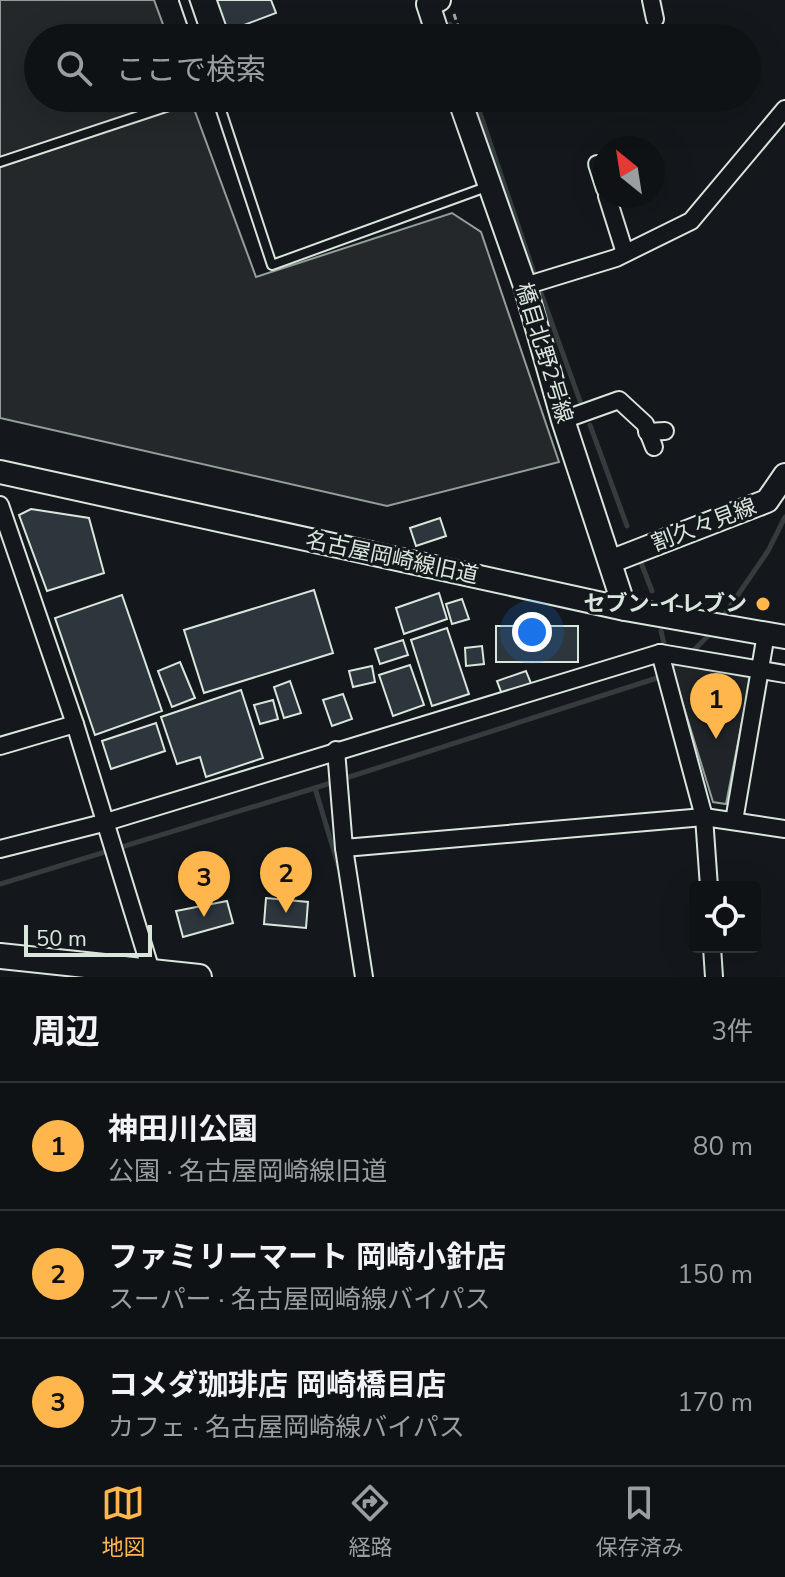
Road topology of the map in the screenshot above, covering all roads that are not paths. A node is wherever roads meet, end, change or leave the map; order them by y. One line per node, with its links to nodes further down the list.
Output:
1 (184, 0): 5 (lane)
2 (651, 0): 4 (street)
3 (447, 7): 6 (street)
4 (655, 19)
5 (192, 24)
6 (434, 24)
7 (785, 109): 14 (street)
8 (151, 112): 11 (lane)
9 (222, 112): 12 (lane)
10 (464, 112): 12 (street, 橋目北野2号線)
11 (0, 162)
12 (489, 186): 15 (street, 橋目北野2号線)
13 (611, 208): 14 (street)
14 (625, 253): 15 (street)
15 (525, 286): 16 (street, 橋目北野2号線)
16 (563, 420): 17 (street); 22 (street, 橋目北野2号線)
17 (665, 431)
18 (0, 472): 23 (street, 名古屋岡崎線旧道)
19 (785, 475): 20 (street, 割久々見線)
20 (776, 498): 22 (street, 割久々見線)
21 (0, 505): 28 (street)
22 (612, 561): 23 (street, 橋目北野2号線)
23 (625, 609): 24 (street, 名古屋岡崎線旧道)
24 (776, 636): 26 (street)
25 (660, 653): 26 (street); 30 (street); 31 (street)
26 (760, 671): 27 (street); 32 (street)
27 (785, 674)
28 (75, 724): 29 (street); 33 (street)
29 (0, 746)
30 (336, 750): 33 (street); 35 (street)
31 (704, 817): 32 (street); 35 (street); 37 (street)
32 (734, 821): 34 (street)
33 (103, 823): 36 (street); 40 (street)
34 (785, 829)
35 (344, 848): 42 (street)
36 (0, 849)
37 (709, 881)
38 (712, 953): 43 (street)
39 (0, 956): 40 (main road)
40 (152, 975): 41 (main road)
41 (199, 977)
42 (364, 977)
43 (714, 977)

